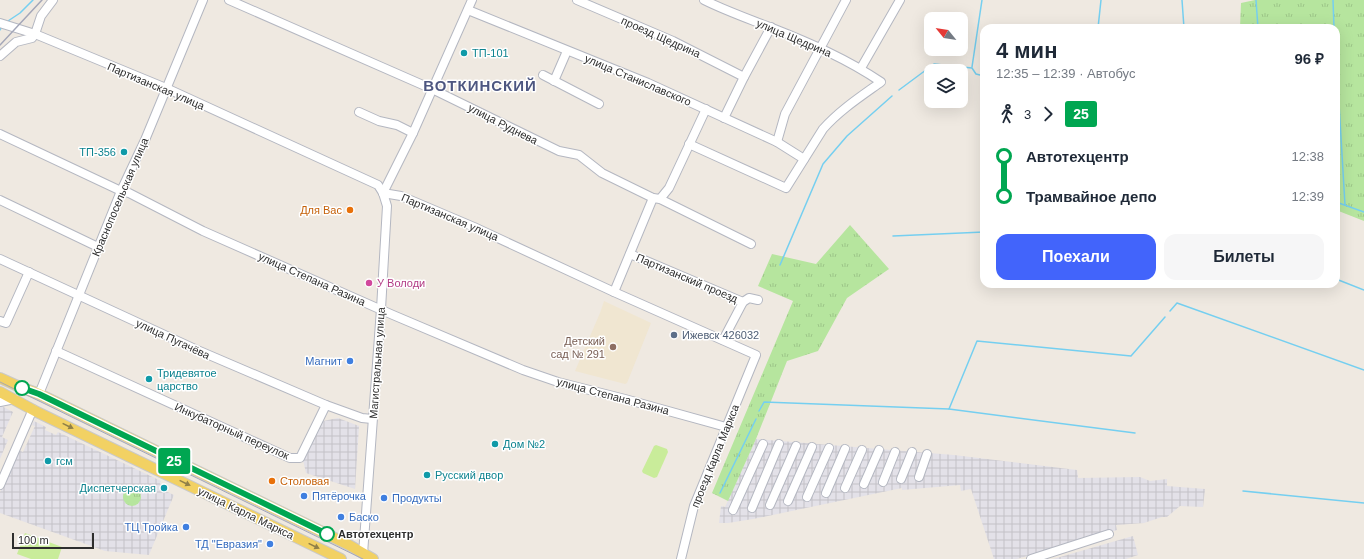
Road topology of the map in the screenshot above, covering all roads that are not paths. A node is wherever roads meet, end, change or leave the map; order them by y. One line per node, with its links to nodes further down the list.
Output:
1 (53, 0): 12 (street)
2 (203, 0): 20 (street, Краснопосельская улица)
3 (229, 0): 21 (street, улица Руднева)
4 (472, 0): 9 (street)
5 (577, 0): 18 (street, проезд Щедрина)
6 (704, 0): 11 (street, улица Щедрина)
7 (846, 0): 13 (street)
8 (900, 0): 16 (street)
9 (468, 10): 14 (street, улица Станиславского); 21 (street)
10 (0, 23): 12 (street, Партизанская улица)
11 (771, 28): 13 (street, улица Щедрина); 18 (street)
12 (35, 34): 15 (street); 20 (street, Партизанская улица)
13 (820, 47): 16 (street, улица Щедрина); 28 (street)
14 (567, 51): 19 (street); 23 (street, улица Станиславского)
15 (0, 56)
16 (861, 68): 30 (street, улица Щедрина)
17 (543, 75): 19 (street)
18 (744, 77): 25 (street)
19 (554, 81): 22 (street)
20 (166, 88): 31 (street, Краснопосельская улица); 32 (street, Партизанская улица)
21 (432, 89): 26 (street); 33 (street, улица Руднева)
22 (599, 104)
23 (706, 109): 25 (street, улица Станиславского); 29 (street, Партизанский проезд)
24 (359, 112): 26 (street)
25 (724, 118): 28 (street, улица Станиславского)
26 (413, 133): 32 (street)
27 (0, 134): 31 (street, улица Степана Разина)
28 (777, 142): 30 (street, улица Станиславского)
29 (689, 144): 30 (street); 33 (street, Партизанский проезд)
30 (804, 159)
31 (121, 191): 36 (street, Краснопосельская улица); 44 (street, улица Степана Разина)
32 (383, 193): 40 (street, Партизанская улица); 44 (street, Магистральная улица)
33 (656, 198): 35 (street, улица Руднева); 37 (street, Партизанский проезд)
34 (0, 200): 36 (street)
35 (751, 244)
36 (98, 247): 41 (street, Краснопосельская улица)
37 (630, 254): 40 (street, Партизанский проезд); 43 (street, Партизанский проезд)
38 (0, 259): 39 (street, улица Пугачёва)
39 (29, 272): 41 (street, улица Пугачёва); 45 (street)
40 (614, 292): 46 (street, Партизанская улица)
41 (79, 295): 47 (street, Краснопосельская улица); 54 (street, улица Пугачёва)
42 (758, 300): 43 (street)
43 (743, 302): 46 (street)
44 (381, 309): 56 (street, Магистральная улица); 57 (street, улица Степана Разина)
45 (0, 320)
46 (723, 340): 48 (street, Партизанская улица)
47 (56, 351): 51 (street, Краснопосельская улица); 54 (street, Инкубаторный переулок)
48 (756, 355): 57 (street, проезд Карла Маркса)
49 (0, 378): 51 (main road, улица Карла Маркса)
50 (0, 392): 52 (main road, улица Карла Маркса)
51 (39, 394): 55 (main road); 82 (main road, улица Карла Маркса)
52 (14, 399): 53 (street); 55 (main road, улица Карла Маркса)
53 (0, 402)
54 (326, 405): 56 (street, улица Пугачёва)
55 (33, 409): 73 (street); 83 (main road, улица Карла Маркса, one-way to 83)
56 (372, 419): 82 (street, Магистральная улица)
57 (726, 427): 85 (street, проезд Карла Маркса)
58 (763, 444): 80 (street)
59 (779, 444): 79 (street)
60 (796, 446): 78 (street)
61 (812, 447): 77 (street)
62 (829, 448): 76 (street)
63 (845, 449): 75 (street)
64 (862, 450): 74 (street)
65 (879, 450): 72 (street)
66 (895, 452): 71 (street)
67 (912, 452): 70 (street)
68 (927, 454): 69 (street)
69 (919, 477)
70 (901, 479)
71 (883, 482)
72 (864, 484)
73 (0, 485)
74 (845, 488)
75 (826, 493)
76 (807, 497)
77 (788, 501)
78 (770, 505)
79 (752, 508)
80 (734, 510)
81 (1109, 534): 86 (street)
82 (363, 557): 84 (main road)
83 (341, 559)
84 (373, 559)
85 (681, 559)
86 (1031, 559)

